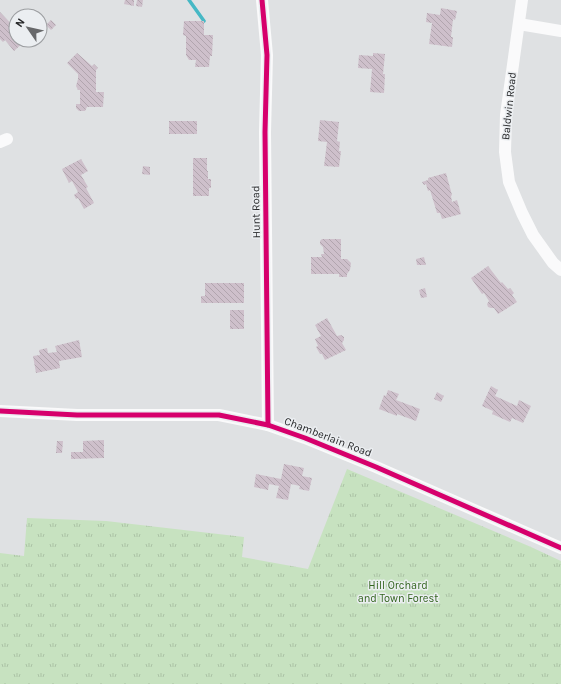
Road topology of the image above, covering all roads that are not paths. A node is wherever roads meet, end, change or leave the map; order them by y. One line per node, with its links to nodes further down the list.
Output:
1 (262, 0): 7 (street, Hunt Road)
2 (522, 0): 3 (street, Baldwin Road)
3 (519, 24): 4 (street); 5 (street, Baldwin Road)
4 (561, 31)
5 (561, 270)
6 (0, 411): 7 (street, Chamberlain Road)
7 (268, 425): 8 (street, Chamberlain Road)
8 (561, 548)

